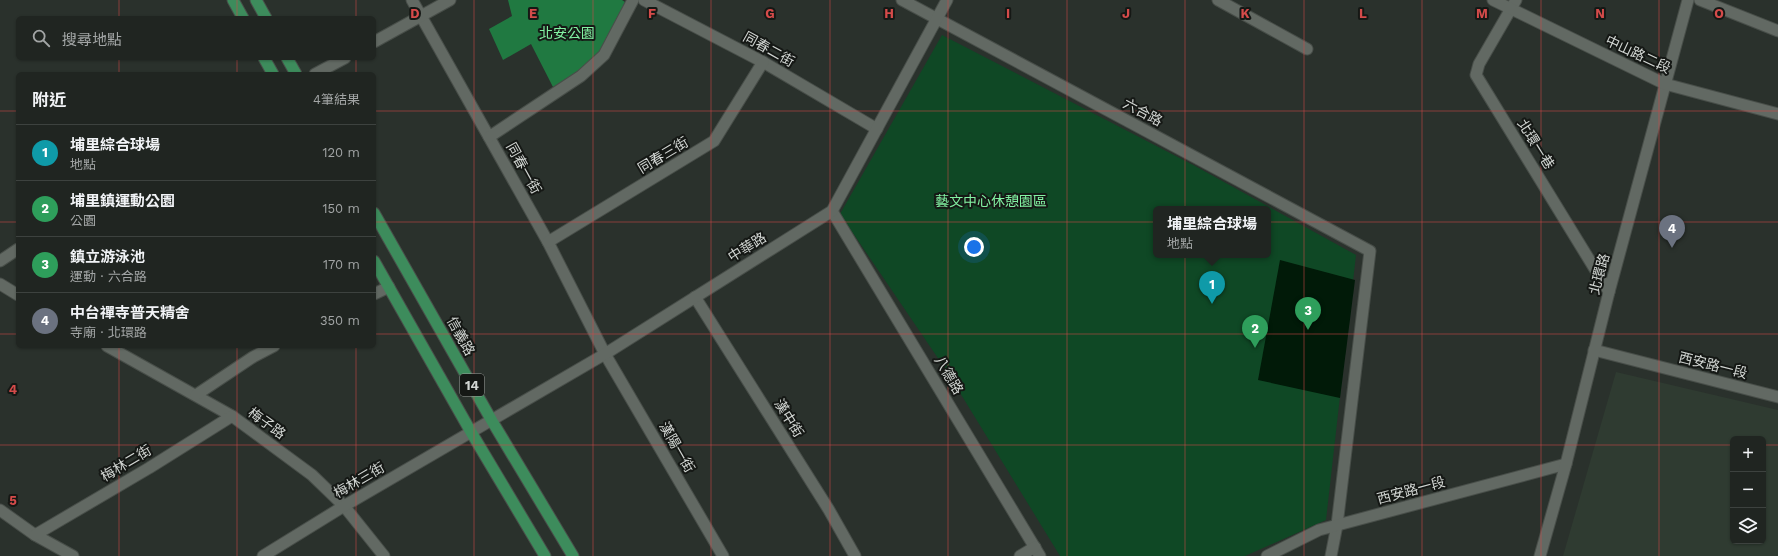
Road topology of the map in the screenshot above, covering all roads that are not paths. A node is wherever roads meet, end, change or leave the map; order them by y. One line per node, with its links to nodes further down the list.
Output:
1 (233, 0): 14 (main road)
2 (256, 0): 15 (main road)
3 (412, 0): 16 (street, 同春一街)
4 (450, 0): 16 (street)
5 (633, 0): 31 (street)
6 (644, 0): 24 (street, 同春二街)
7 (902, 0): 17 (street, 六合路)
8 (947, 0): 17 (street, 中華路)
9 (1218, 0): 20 (street)
10 (1493, 0): 13 (street, 中山路二段)
11 (1688, 0): 28 (street, 北環路)
12 (1700, 0): 18 (street)
13 (1513, 5): 28 (street, 中山路二段); 40 (street, 北環一巷)
14 (241, 16)
15 (265, 16)
16 (421, 17): 19 (street); 31 (street, 同春一街)
17 (937, 20): 30 (street, 中華路); 56 (street, 六合路)
18 (1778, 31)
19 (376, 41)
20 (1307, 49)
21 (265, 60): 25 (main road)
22 (288, 60): 26 (main road)
23 (341, 60): 27 (street)
24 (763, 62): 30 (street, 同春二街); 34 (street, 同春三街)
25 (272, 72)
26 (295, 72)
27 (319, 72)
28 (1665, 84): 29 (street, 中山路二段); 40 (street, 北環路)
29 (1778, 114)
30 (877, 129): 32 (street, 中華路)
31 (488, 137): 34 (street, 同春一街)
32 (832, 211): 43 (street, 中華路); 58 (street, 八德路)
33 (376, 217): 51 (main road, 信義路 / 14)
34 (548, 242): 47 (street, 同春一街)
35 (16, 250): 36 (street)
36 (0, 261)
37 (376, 265): 39 (main road, 14)
38 (1, 286): 42 (street)
39 (388, 287): 41 (street); 52 (main road, 14)
40 (1609, 292): 46 (street, 北環路)
41 (376, 293)
42 (16, 294)
43 (695, 297): 47 (street, 中華路); 65 (street, 漢中街)
44 (111, 348): 48 (street, 梅子路)
45 (270, 348): 48 (street)
46 (1594, 350): 49 (street, 西安路一段); 53 (street, 北環路)
47 (605, 354): 51 (street, 中華路); 64 (street, 漢陽一街)
48 (196, 395): 50 (street, 梅子路)
49 (1778, 397)
50 (232, 416): 54 (street, 梅子路); 57 (street, 梅林二街)
51 (492, 420): 52 (street, 中華路); 63 (main road, 信義路 / 14)
52 (472, 432): 54 (street, 梅林三街); 62 (main road, 14)
53 (1566, 464): 56 (street, 西安路一段); 69 (street, 北環路)
54 (344, 506): 60 (street, 梅林三街); 61 (street, 梅子路)
55 (0, 510): 57 (street)
56 (1337, 525): 67 (street, 西安路一段); 68 (street)
57 (36, 535): 59 (street)
58 (1037, 552): 66 (street)
59 (73, 556)
60 (264, 556)
61 (384, 556)
62 (545, 556)
63 (573, 556)
64 (723, 556)
65 (855, 556)
66 (1020, 556)
67 (1268, 556)
68 (1331, 556)
69 (1540, 556)

